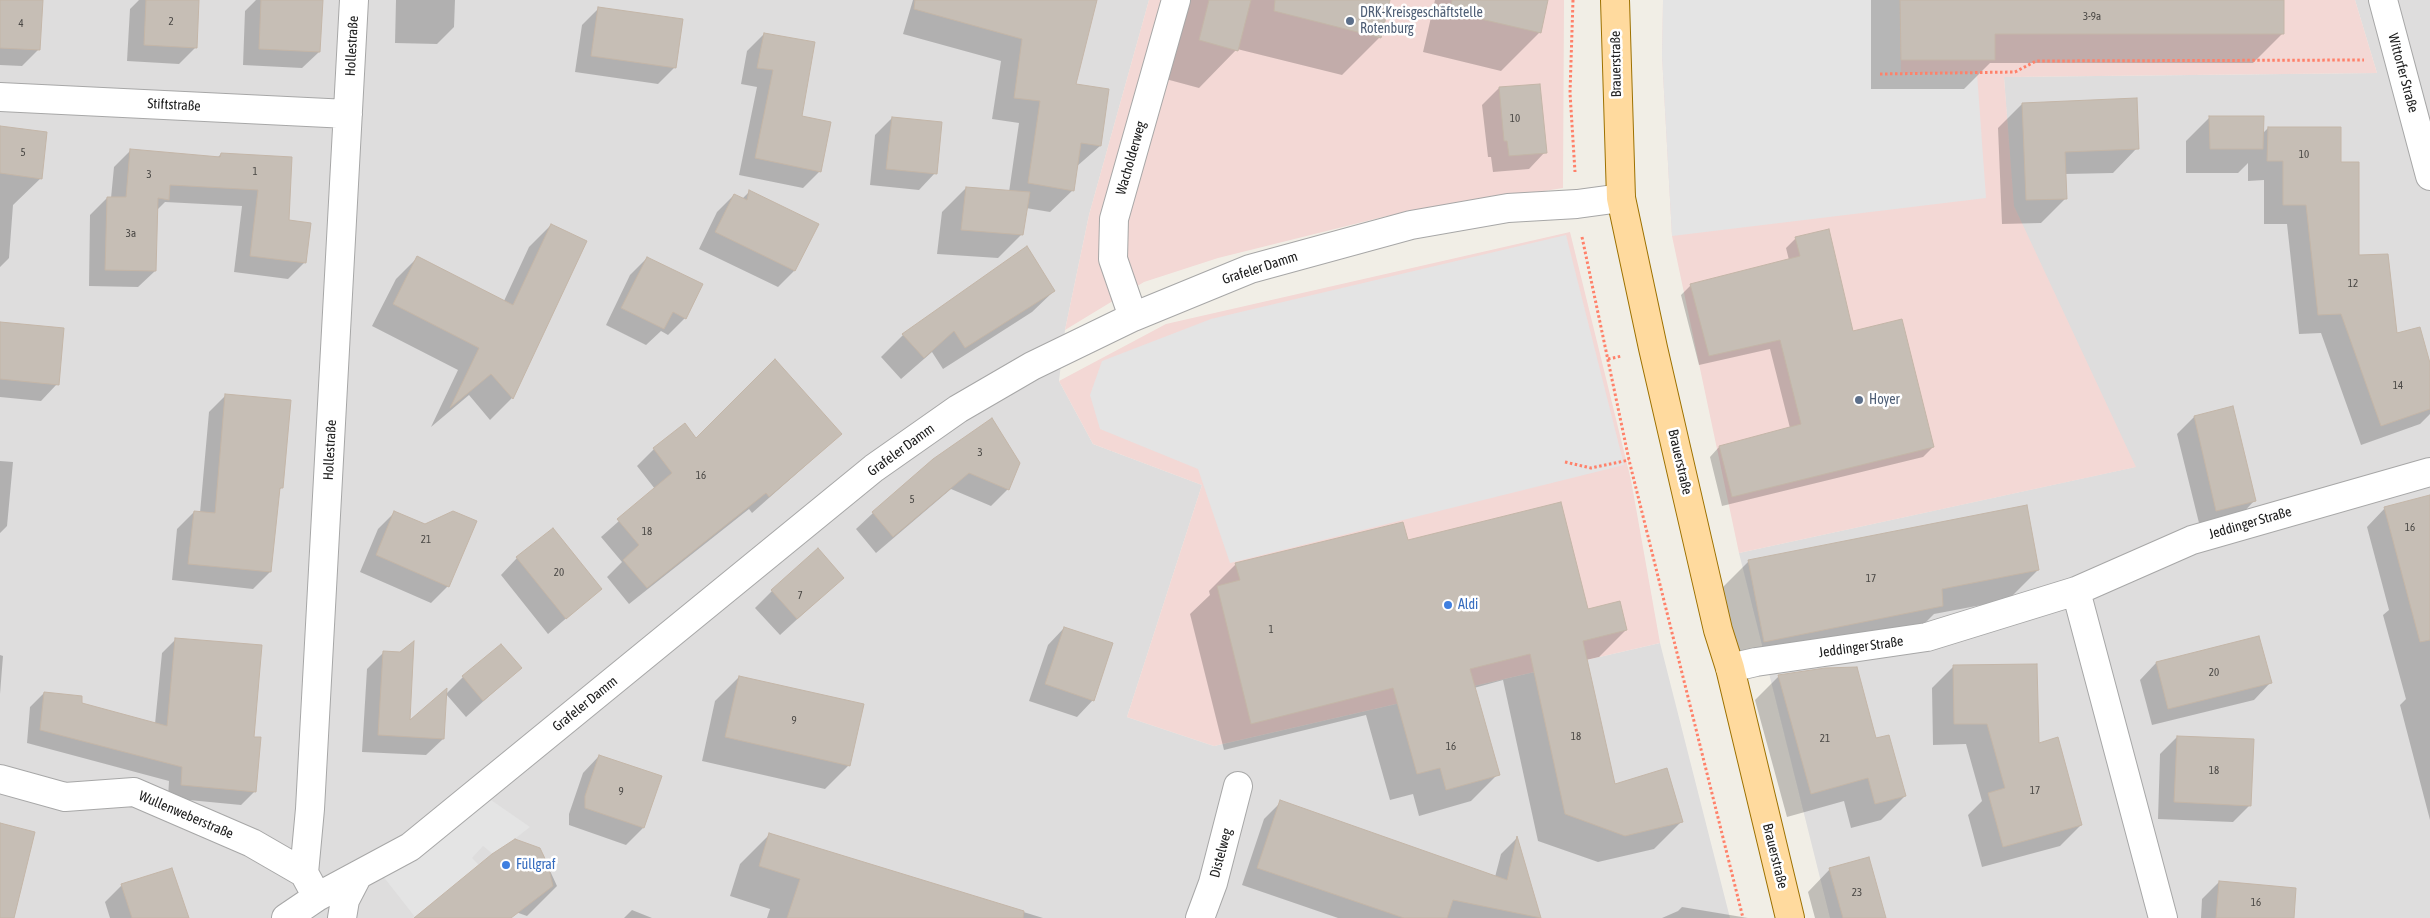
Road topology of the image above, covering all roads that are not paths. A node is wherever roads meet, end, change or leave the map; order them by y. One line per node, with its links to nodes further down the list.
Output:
1 (354, 0): 6 (street, Hollestraße)
2 (1176, 0): 9 (street, Wacholderweg)
3 (1614, 0): 8 (main road, Brauerstraße)
4 (2383, 0): 7 (street, Wittorfer Straße)
5 (0, 97): 6 (street, Stiftstraße)
6 (348, 114): 16 (street, Hollestraße)
7 (2430, 176)
8 (1621, 198): 9 (street, Grafeler Damm); 12 (main road, Brauerstraße)
9 (1132, 317): 15 (street, Grafeler Damm)
10 (2430, 472): 11 (street, Jeddinger Straße)
11 (2076, 591): 12 (street, Jeddinger Straße); 21 (street)
12 (1730, 668): 20 (main road, Brauerstraße)
13 (0, 779): 16 (street, Wullenweberstraße)
14 (1238, 786): 19 (street, Distelweg)
15 (358, 875): 16 (street, Grafeler Damm); 18 (street)
16 (310, 885): 17 (street, Grafeler Damm)
17 (286, 918)
18 (342, 918)
19 (1200, 918)
20 (1790, 918)
21 (2163, 918)

